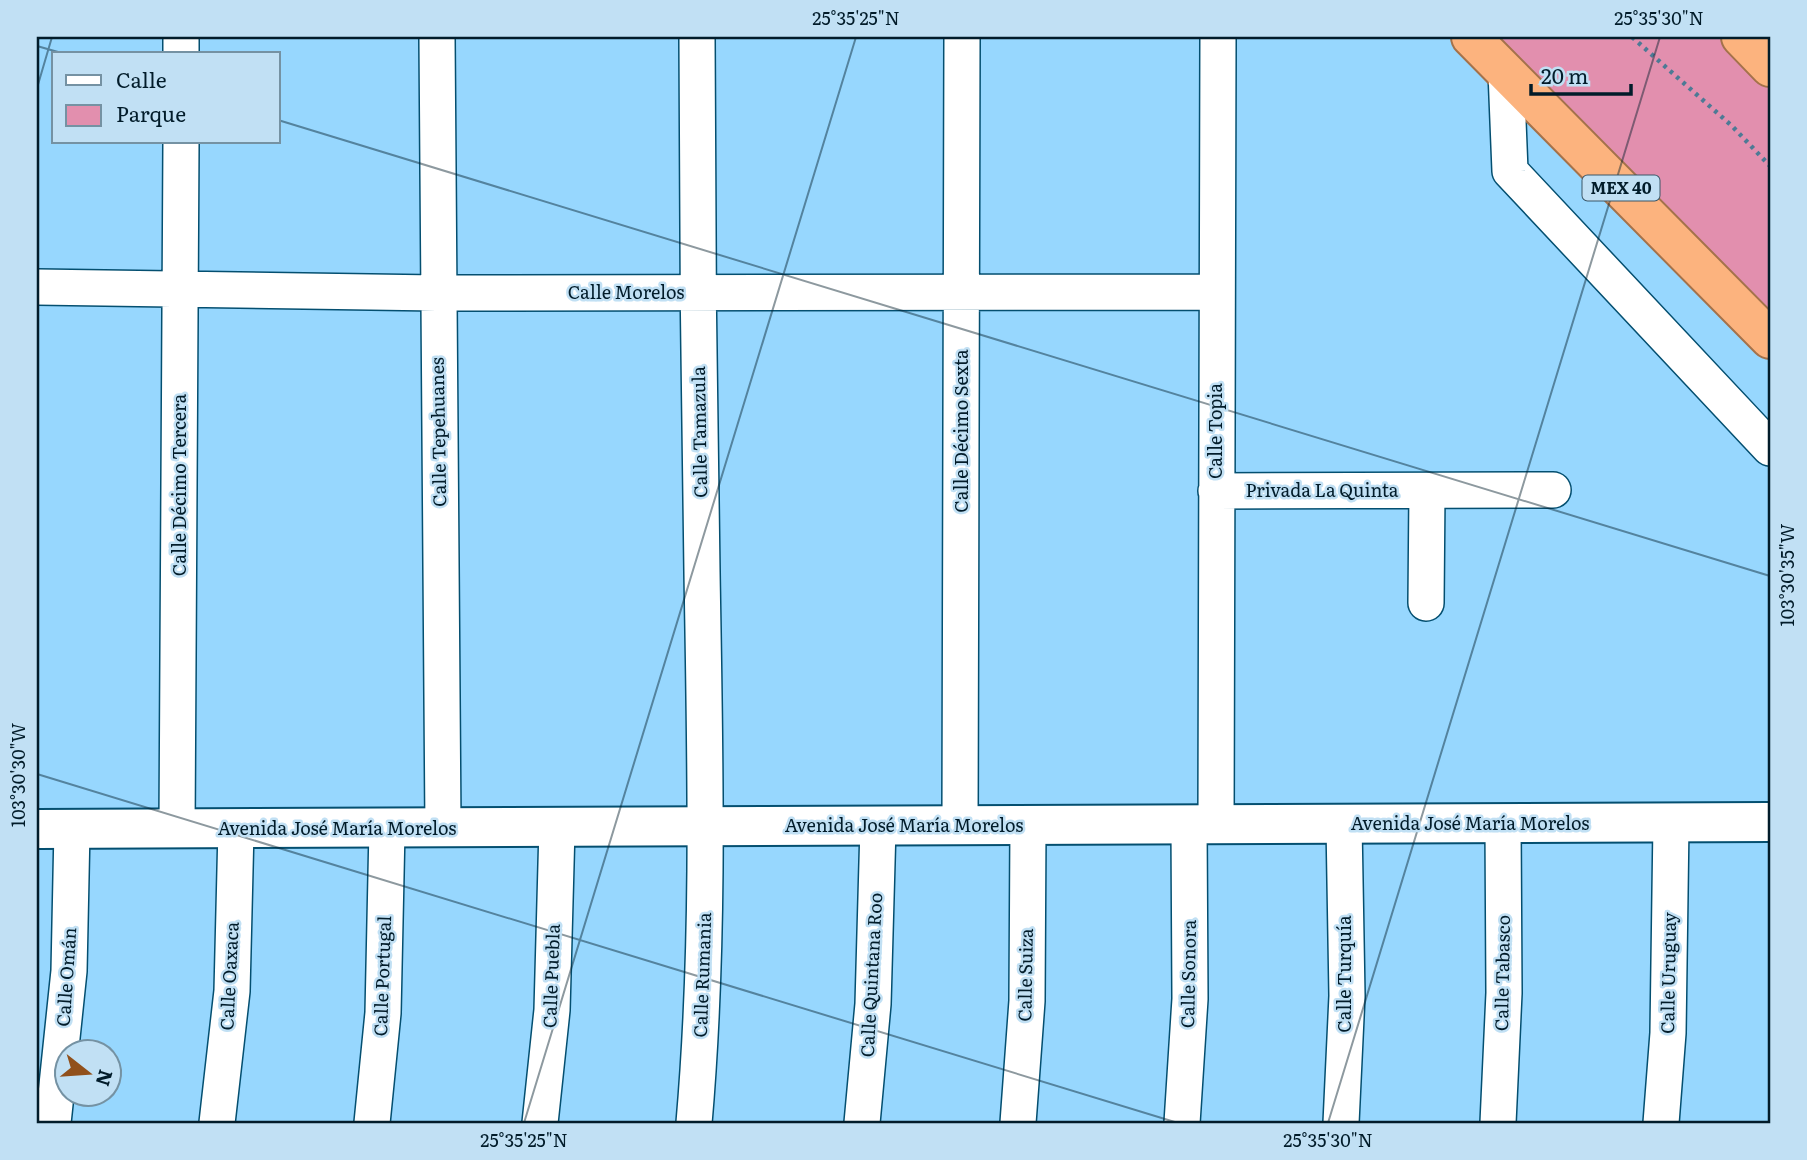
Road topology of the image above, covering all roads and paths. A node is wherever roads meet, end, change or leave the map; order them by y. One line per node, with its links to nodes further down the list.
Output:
1 (438, 37): 16 (street, Calle Tepehuanes)
2 (697, 37): 17 (street, Calle Tamazula)
3 (962, 37): 14 (street, Calle Décimo Sexta)
4 (1218, 37): 15 (street, Calle Topia)
5 (1471, 37): 9 (highway, MEX 40)
6 (1632, 37): 11 (path)
7 (1741, 37): 8 (highway)
8 (1770, 66)
9 (1506, 72): 18 (highway, MEX 40); 19 (street)
10 (181, 144): 13 (street, Calle Décimo Tercera)
11 (1770, 166)
12 (37, 287): 13 (street, Calle Morelos)
13 (181, 289): 16 (street, Calle Morelos); 36 (street, Calle Décimo Tercera)
14 (963, 292): 15 (street, Calle Morelos); 17 (street, Calle Morelos); 29 (street, Calle Décimo Sexta)
15 (1215, 292): 20 (street, Calle Topia)
16 (437, 293): 17 (street, Calle Morelos); 33 (street, Calle Tepehuanes)
17 (697, 293): 31 (street, Calle Tamazula)
18 (1770, 339)
19 (1770, 448)
20 (1216, 491): 21 (street, Privada La Quinta); 28 (street, Calle Topia)
21 (1427, 491): 22 (street, Privada La Quinta); 23 (street)
22 (1553, 491)
23 (1426, 603)
24 (1770, 822): 25 (street, Avenida José María Morelos)
25 (1671, 823): 27 (street, Avenida José María Morelos); 49 (street, Calle Uruguay)
26 (1344, 824): 27 (street, Avenida José María Morelos); 28 (street, Avenida José María Morelos); 47 (street, Calle Turquía)
27 (1503, 824): 48 (street, Calle Tabasco)
28 (1203, 825): 30 (street, Avenida José María Morelos); 46 (street, Calle Sonora)
29 (960, 826): 30 (street, Avenida José María Morelos); 32 (street, Avenida José María Morelos)
30 (1028, 826): 45 (street, Calle Suiza)
31 (707, 827): 32 (street, Avenida José María Morelos); 34 (street, Avenida José María Morelos); 43 (street, Calle Rumania)
32 (877, 827): 44 (street, Calle Quintana Roo)
33 (443, 828): 34 (street, Avenida José María Morelos); 38 (street, Avenida José María Morelos)
34 (557, 828): 42 (street, Calle Puebla)
35 (54, 829): 36 (street, Avenida José María Morelos); 39 (street, Calle Omán)
36 (177, 829): 37 (street, Avenida José María Morelos)
37 (236, 829): 38 (street, Avenida José María Morelos); 40 (street, Calle Oaxaca)
38 (387, 829): 41 (street, Calle Portugal)
39 (53, 1123)
40 (217, 1123)
41 (372, 1123)
42 (540, 1123)
43 (694, 1123)
44 (862, 1123)
45 (1018, 1123)
46 (1182, 1123)
47 (1341, 1123)
48 (1498, 1123)
49 (1661, 1123)

